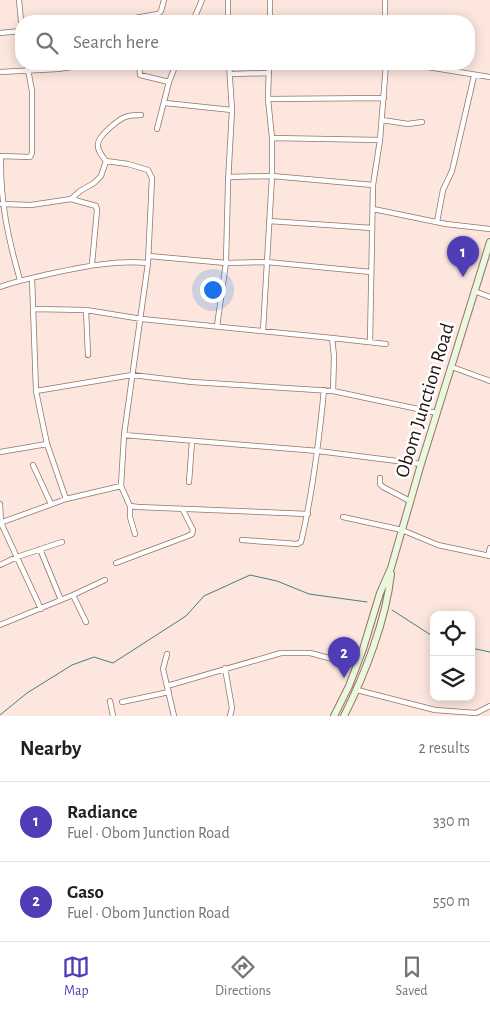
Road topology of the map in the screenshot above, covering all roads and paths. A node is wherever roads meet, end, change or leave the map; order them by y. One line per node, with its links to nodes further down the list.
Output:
1 (19, 0): 7 (street)
2 (164, 0): 8 (street)
3 (202, 0): 9 (street)
4 (228, 0): 10 (street)
5 (270, 0): 11 (street)
6 (385, 0): 12 (street)
7 (20, 15)
8 (152, 15)
9 (196, 15)
10 (228, 15)
11 (270, 15)
12 (385, 15)
13 (15, 32): 14 (street)
14 (0, 33)
15 (28, 70): 21 (street); 37 (street)
16 (140, 70): 26 (street)
17 (174, 70): 26 (street)
18 (230, 70): 23 (street)
19 (386, 70): 27 (street)
20 (442, 70): 24 (street)
21 (0, 72)
22 (269, 73): 23 (street); 28 (street)
23 (230, 74): 30 (street)
24 (474, 76): 25 (street); 46 (street)
25 (490, 77)
26 (169, 82): 29 (street)
27 (384, 98): 28 (street); 32 (street)
28 (268, 99): 35 (street)
29 (164, 103): 30 (street); 34 (street)
30 (232, 110): 40 (street)
31 (141, 115): 38 (street)
32 (382, 120): 33 (street); 36 (street)
33 (422, 122)
34 (157, 129)
35 (272, 138): 36 (street); 39 (street)
36 (380, 140): 41 (street)
37 (1, 156): 43 (street)
38 (106, 161): 42 (street); 50 (street)
39 (272, 176): 40 (street); 41 (street); 45 (street)
40 (228, 177): 53 (street)
41 (373, 185): 44 (street)
42 (71, 199): 43 (street); 54 (street)
43 (2, 204): 57 (street)
44 (373, 209): 46 (street); 47 (street)
45 (269, 222): 47 (street); 51 (street)
46 (437, 222): 48 (street)
47 (372, 228): 55 (street)
48 (490, 229)
49 (490, 242): 59 (main road, Obom Junction Road)
50 (149, 256): 52 (street); 53 (street)
51 (266, 262): 53 (street); 55 (street); 65 (street)
52 (148, 263): 54 (street); 63 (street)
53 (226, 263): 64 (street)
54 (92, 264): 56 (street)
55 (371, 272): 67 (street)
56 (32, 278): 57 (street); 61 (street)
57 (20, 280): 58 (street)
58 (0, 287)
59 (474, 291): 60 (street); 70 (main road, Obom Junction Road)
60 (490, 297)
61 (33, 309): 62 (street); 74 (street)
62 (86, 310): 63 (street); 69 (street)
63 (142, 319): 64 (street); 71 (street)
64 (217, 326): 65 (street)
65 (263, 331): 66 (street)
66 (332, 338): 67 (street); 75 (street)
67 (370, 342): 68 (street)
68 (386, 344)
69 (88, 356)
70 (452, 367): 72 (street); 76 (main road, Obom Junction Road)
71 (132, 375): 73 (street); 74 (street); 77 (street)
72 (490, 382)
73 (324, 390): 75 (street); 80 (street)
74 (36, 391): 79 (street)
75 (333, 391): 76 (street)
76 (437, 413): 82 (main road, Obom Junction Road)
77 (124, 435): 78 (street); 86 (street)
78 (192, 441): 80 (street); 85 (street)
79 (47, 444): 81 (street); 87 (street)
80 (318, 451): 82 (street); 93 (street)
81 (0, 452)
82 (421, 464): 88 (main road, Obom Junction Road)
83 (33, 465): 90 (street)
84 (380, 478): 88 (street)
85 (189, 482)
86 (121, 486): 87 (street); 91 (street)
87 (66, 499): 90 (street)
88 (410, 501): 96 (main road, Obom Junction Road)
89 (0, 504): 95 (street)
90 (51, 504): 95 (street)
91 (130, 506): 92 (street); 97 (street)
92 (183, 510): 93 (street); 104 (street)
93 (308, 514): 98 (street)
94 (343, 517): 96 (street)
95 (0, 523): 103 (street)
96 (402, 530): 102 (street); 106 (main road, Obom Junction Road)
97 (135, 534)
98 (242, 540)
99 (62, 542): 101 (street)
100 (490, 548): 102 (street)
101 (40, 549): 103 (street); 109 (street)
102 (489, 556)
103 (17, 557): 105 (street); 110 (street)
104 (116, 563)
105 (0, 565)
106 (391, 568): 117 (main road, Obom Junction Road); 125 (main road, Obom Junction Road)
107 (105, 580): 108 (street)
108 (73, 595): 109 (street); 111 (street)
109 (61, 600): 110 (street)
110 (41, 609): 112 (street)
111 (86, 622)
112 (0, 625)
113 (167, 654): 116 (street)
114 (344, 662): 115 (street)
115 (225, 668): 116 (street); 124 (street)
116 (168, 686): 118 (street)
117 (358, 690): 121 (street); 126 (main road, Obom Junction Road)
118 (169, 692): 120 (street); 123 (street)
119 (110, 701): 122 (street)
120 (122, 702)
121 (490, 706)
122 (113, 716)
123 (174, 716)
124 (230, 716)
125 (334, 716)
126 (344, 716)

